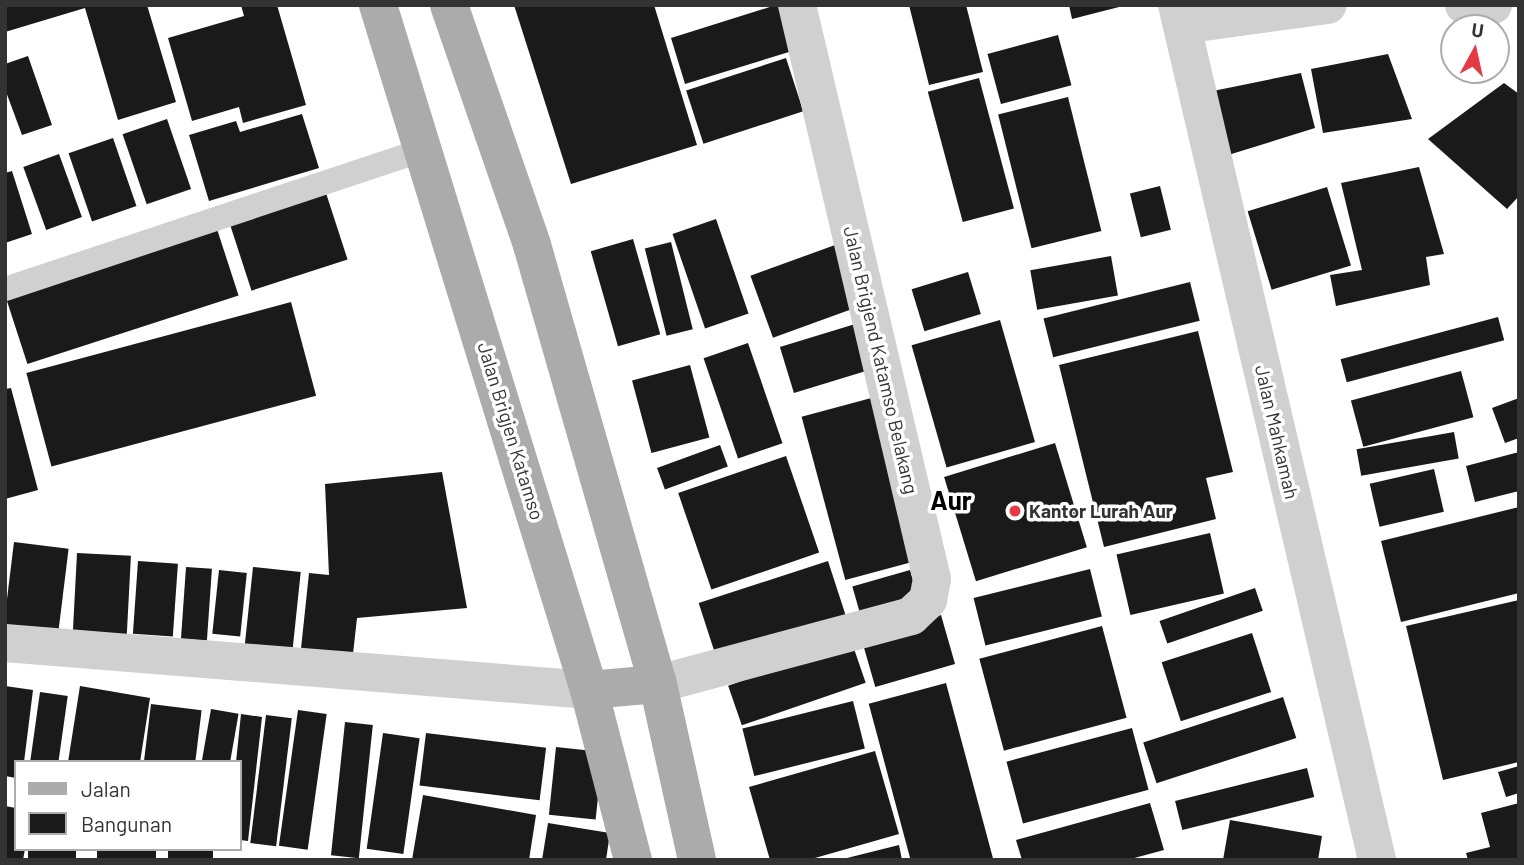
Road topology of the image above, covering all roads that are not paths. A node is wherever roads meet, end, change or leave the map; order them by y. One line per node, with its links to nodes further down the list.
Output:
1 (379, 5): 8 (main road, Jalan Brigjen Katamso)
2 (449, 5): 11 (main road)
3 (797, 5): 11 (street, Jalan Brigjend Katamso Belakang)
4 (1328, 5): 7 (street)
5 (1464, 5): 6 (street)
6 (1493, 5)
7 (1179, 15): 15 (street, Jalan Mahkamah)
8 (426, 149): 9 (lane); 12 (main road, Jalan Brigjen Katamso)
9 (5, 289)
10 (5, 643): 12 (street)
11 (658, 684): 12 (main road); 14 (main road)
12 (589, 691): 13 (main road, Jalan Brigjen Katamso)
13 (633, 860)
14 (697, 860)
15 (1377, 860)

